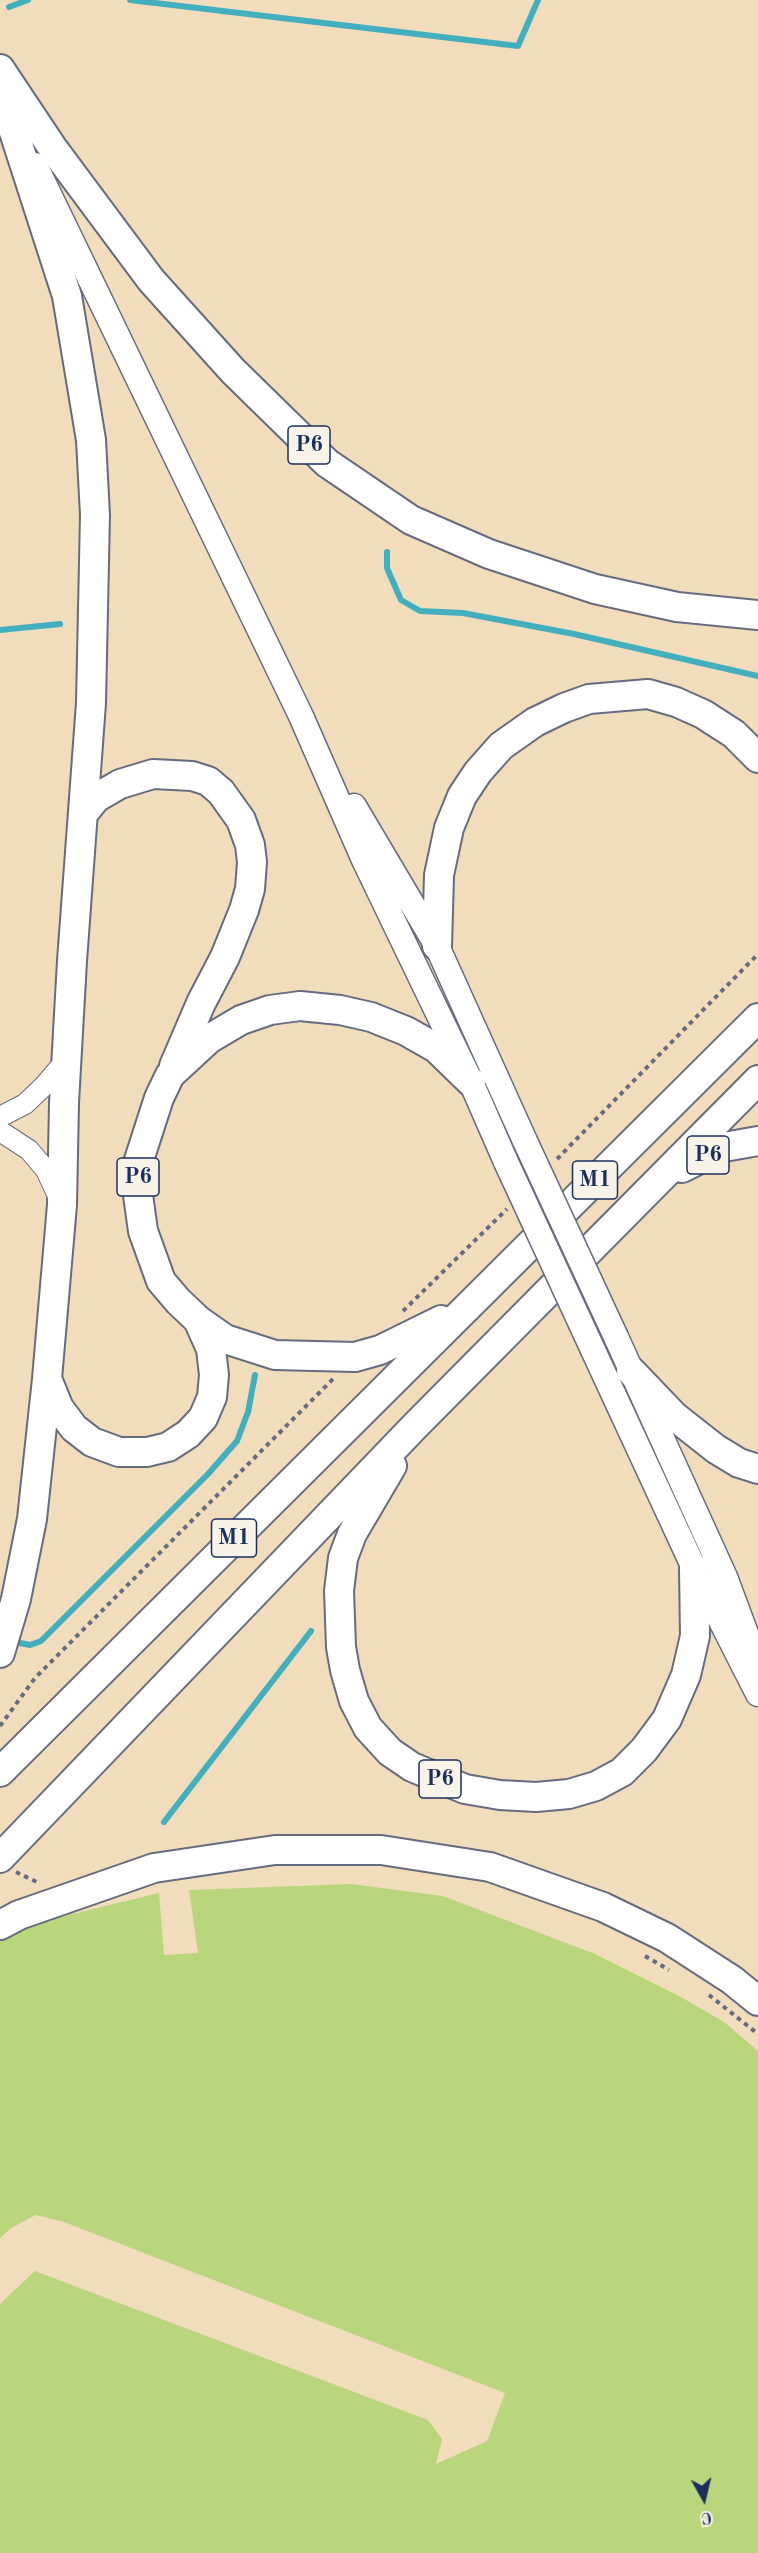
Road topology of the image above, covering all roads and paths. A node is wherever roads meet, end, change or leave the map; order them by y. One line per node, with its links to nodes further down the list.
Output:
1 (0, 69): 3 (highway, Р6)
2 (2, 97): 4 (main road, Р6); 6 (highway, Р6)
3 (758, 615)
4 (301, 716): 7 (main road, Р6); 14 (main road, Р6)
5 (758, 758): 7 (highway, Р6)
6 (83, 814): 11 (highway, Р6); 12 (highway, Р6)
7 (437, 946): 22 (main road, Р6, bridge)
8 (758, 1000): 10 (highway)
9 (758, 1018): 10 (highway, М1)
10 (722, 1055): 20 (highway, М1)
11 (66, 1059): 15 (street); 19 (highway, Р6)
12 (170, 1075): 14 (highway, Р6); 21 (highway, Р6)
13 (758, 1080): 18 (highway, М1)
14 (471, 1082): 26 (main road, Р6, bridge)
15 (0, 1117)
16 (0, 1131): 19 (street)
17 (758, 1141): 18 (highway, Р6)
18 (662, 1178): 24 (highway, М1)
19 (62, 1205): 23 (highway, Р6)
20 (468, 1304): 21 (highway, Р6); 30 (highway, М1)
21 (198, 1320): 23 (highway, Р6)
22 (631, 1371): 25 (highway, Р6); 28 (main road, Р6)
23 (47, 1379): 27 (highway, Р6)
24 (415, 1426): 26 (highway, Р6); 31 (highway, М1)
25 (758, 1469)
26 (694, 1568): 29 (main road, Р6)
27 (0, 1653)
28 (758, 1666)
29 (758, 1694)
30 (0, 1772)
31 (5, 1864): 32 (path)
32 (70, 1898): 33 (highway); 37 (highway)
33 (0, 1925)
34 (641, 1953): 35 (path)
35 (670, 1971)
36 (708, 1994): 38 (path)
37 (758, 2001)
38 (758, 2034)

